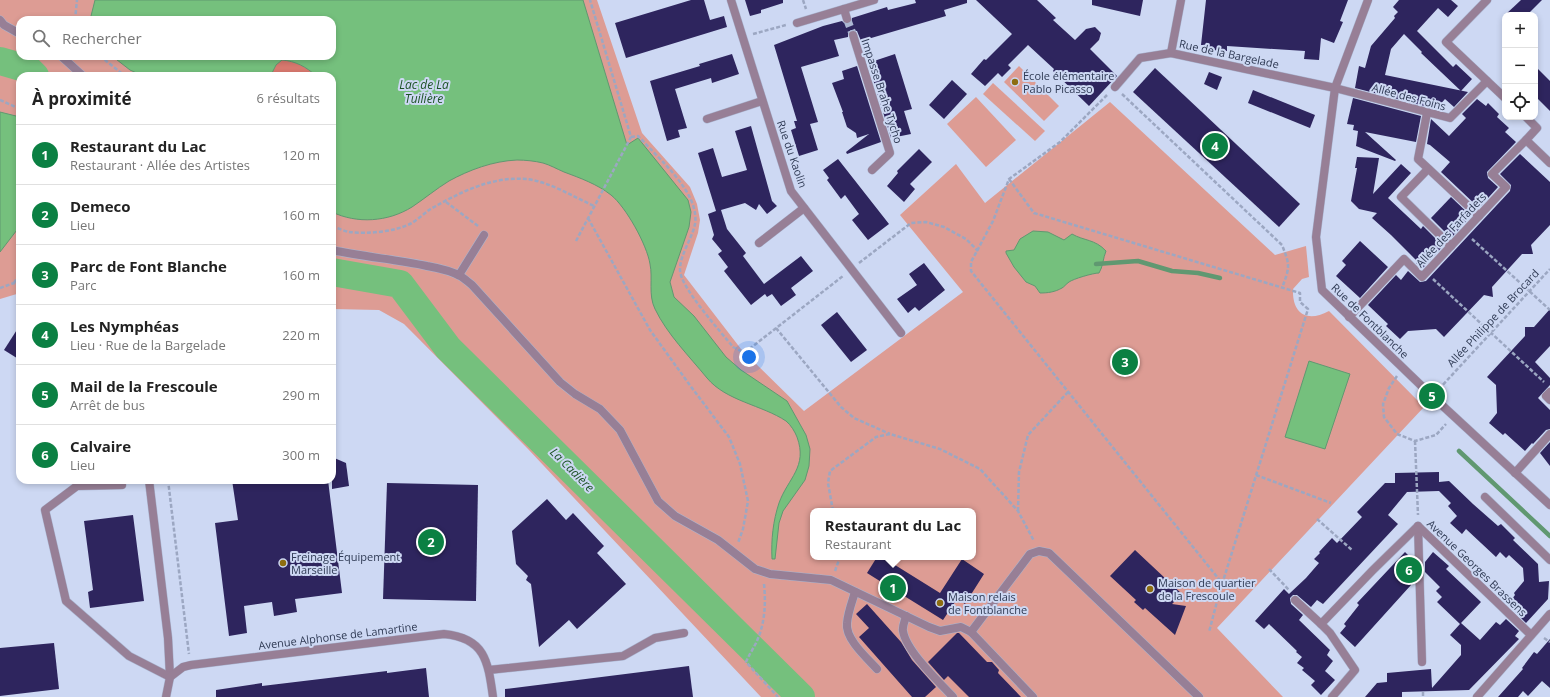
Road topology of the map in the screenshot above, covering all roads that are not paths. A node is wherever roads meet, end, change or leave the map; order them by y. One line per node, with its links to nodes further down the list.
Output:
1 (731, 0): 19 (street, Rue du Kaolin)
2 (874, 0): 6 (street)
3 (1180, 0): 12 (street, Rue de la Bargelade)
4 (1368, 0): 17 (street, Rue de Fontblanche)
5 (1487, 0): 15 (street)
6 (844, 9): 7 (street); 9 (street)
7 (847, 19)
8 (0, 20): 10 (street)
9 (797, 23)
10 (16, 32)
11 (853, 35): 26 (street, Impasse Brahe Tycho)
12 (1171, 53): 16 (street); 17 (street, Rue de la Bargelade)
13 (65, 60): 14 (street)
14 (79, 72)
15 (1487, 80): 18 (street); 20 (street, Allée des Foins)
16 (1115, 87)
17 (1335, 88): 20 (street, Allée des Foins); 34 (street, Rue de Fontblanche)
18 (1502, 95)
19 (762, 101): 21 (street); 27 (street, Rue du Kaolin)
20 (1427, 113): 25 (street)
21 (707, 119)
22 (1529, 120): 23 (street)
23 (1526, 140): 24 (street); 28 (street, Allée des Farfadets)
24 (1550, 163)
25 (1428, 169): 28 (street); 31 (street)
26 (872, 170)
27 (804, 208): 30 (street); 35 (street, Rue du Kaolin)
28 (1479, 216): 31 (street, Allée des Farfadets)
29 (484, 235): 33 (street)
30 (759, 243)
31 (1452, 246): 34 (street, Allée des Farfadets)
32 (336, 251): 33 (street)
33 (459, 275): 46 (street)
34 (1349, 318): 39 (street, Rue de Fontblanche)
35 (901, 333)
36 (1550, 392): 37 (street)
37 (1550, 400)
38 (1550, 434): 39 (street)
39 (1515, 473): 43 (street, Rue de Fontblanche)
40 (150, 484): 57 (street)
41 (122, 485): 57 (street)
42 (1485, 497): 45 (street)
43 (1550, 505)
44 (1418, 526): 50 (street, Avenue Georges Brassens); 53 (street, Avenue Georges Brassens); 54 (street)
45 (1550, 560)
46 (855, 592): 49 (street); 55 (street)
47 (1295, 600): 50 (street)
48 (1550, 614): 53 (street)
49 (906, 616): 51 (street); 60 (street)
50 (1321, 624): 63 (street)
51 (971, 632): 61 (street); 62 (street)
52 (684, 633): 56 (street)
53 (1531, 635): 64 (street)
54 (1422, 662)
55 (877, 669)
56 (489, 670): 57 (street, Avenue Alphonse de Lamartine); 59 (street, Avenue Alphonse de Lamartine)
57 (170, 677): 58 (street)
58 (166, 697)
59 (493, 697)
60 (952, 697)
61 (1033, 697)
62 (1199, 697)
63 (1332, 697)
64 (1477, 697)

